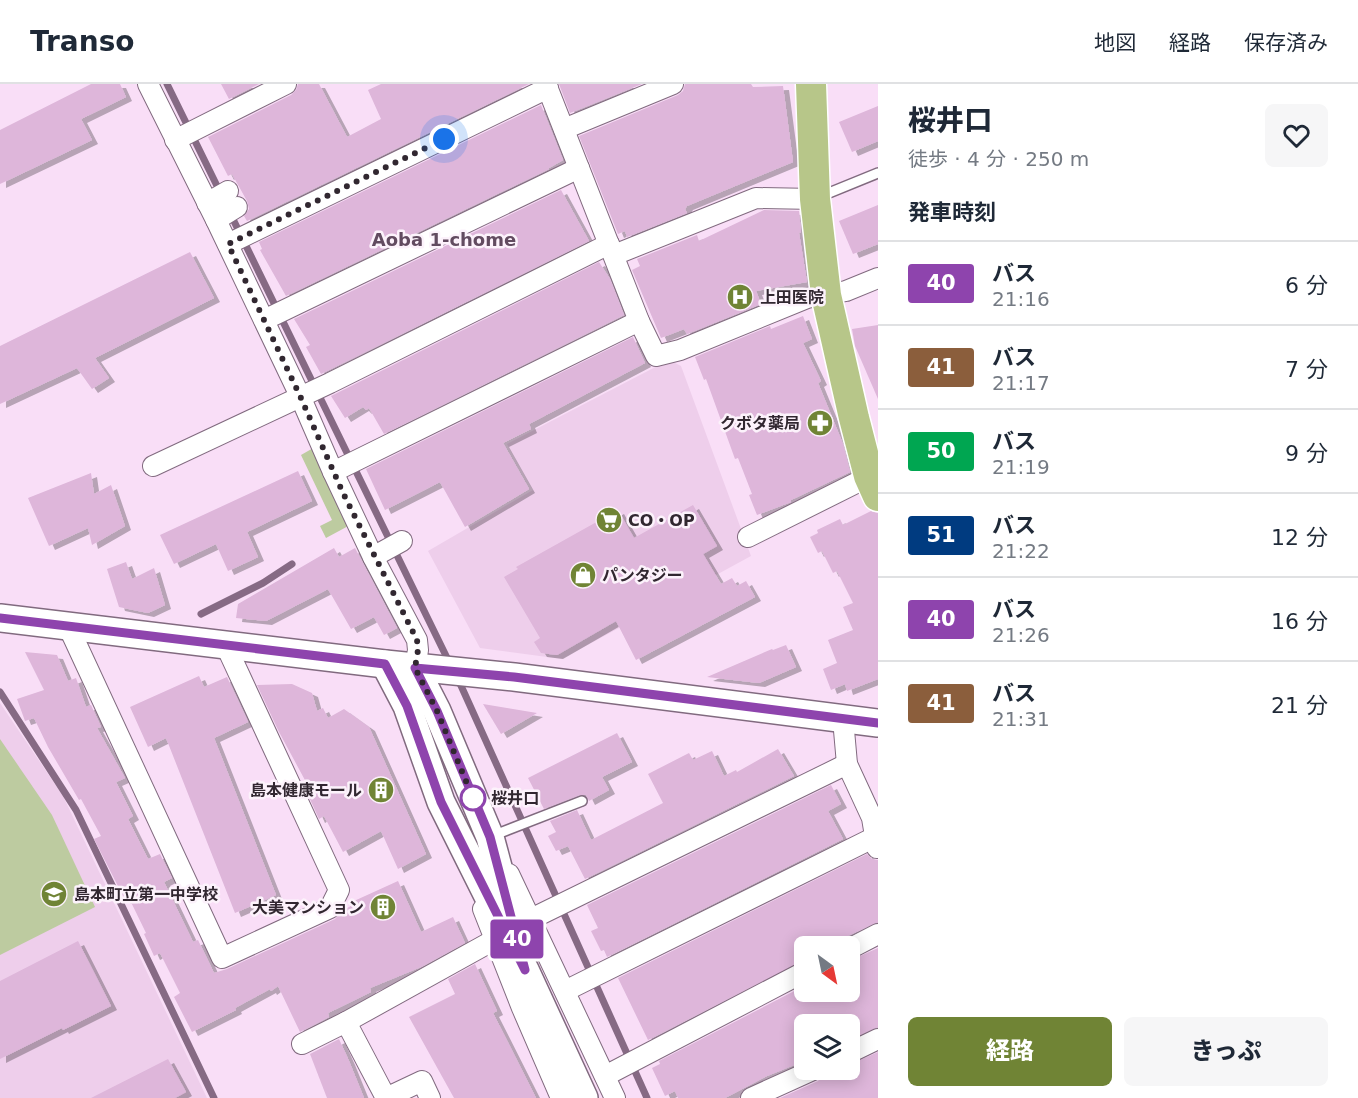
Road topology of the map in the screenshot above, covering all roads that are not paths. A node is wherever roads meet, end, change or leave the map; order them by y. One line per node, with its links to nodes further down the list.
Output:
1 (147, 84): 7 (street)
2 (286, 84): 7 (street)
3 (673, 84): 6 (street)
4 (811, 84): 11 (main road)
5 (547, 86): 6 (street); 13 (street)
6 (564, 129): 8 (street)
7 (175, 140): 12 (street)
8 (579, 168): 14 (street); 17 (street)
9 (878, 173): 11 (lane)
10 (233, 199): 12 (street)
11 (814, 199): 14 (street); 16 (main road)
12 (213, 211): 13 (street)
13 (228, 244): 17 (street)
14 (611, 249): 18 (street); 19 (street)
15 (878, 278): 16 (street)
16 (826, 294): 18 (street); 22 (main road)
17 (265, 319): 19 (street)
18 (639, 321): 21 (street)
19 (303, 395): 20 (street); 21 (street)
20 (153, 466)
21 (337, 470): 25 (street)
22 (875, 481): 23 (street)
23 (748, 537)
24 (402, 541): 25 (street)
25 (378, 554): 30 (street)
26 (0, 618): 27 (street)
27 (68, 626): 28 (street); 28 (street)
28 (226, 646): 29 (street)
29 (385, 664): 30 (street); 36 (street)
30 (415, 668): 31 (street); 35 (street)
31 (843, 718): 32 (street); 33 (street)
32 (878, 723)
33 (847, 764): 37 (street); 38 (street)
34 (582, 801): 35 (lane)
35 (490, 837): 38 (street); 42 (street)
36 (460, 842): 40 (street); 42 (street)
37 (876, 843): 44 (street)
38 (531, 919): 44 (street)
39 (878, 934): 41 (street)
40 (494, 940): 45 (street); 52 (street)
41 (860, 943)
42 (525, 970): 53 (street)
43 (794, 977): 49 (street)
44 (565, 991): 49 (street)
45 (346, 1022): 47 (street); 51 (street)
46 (878, 1039): 48 (street)
47 (302, 1044)
48 (860, 1048)
49 (605, 1076): 54 (street)
50 (794, 1079): 55 (street)
51 (430, 1098)
52 (561, 1098)
53 (584, 1098)
54 (615, 1098)
55 (751, 1098)

